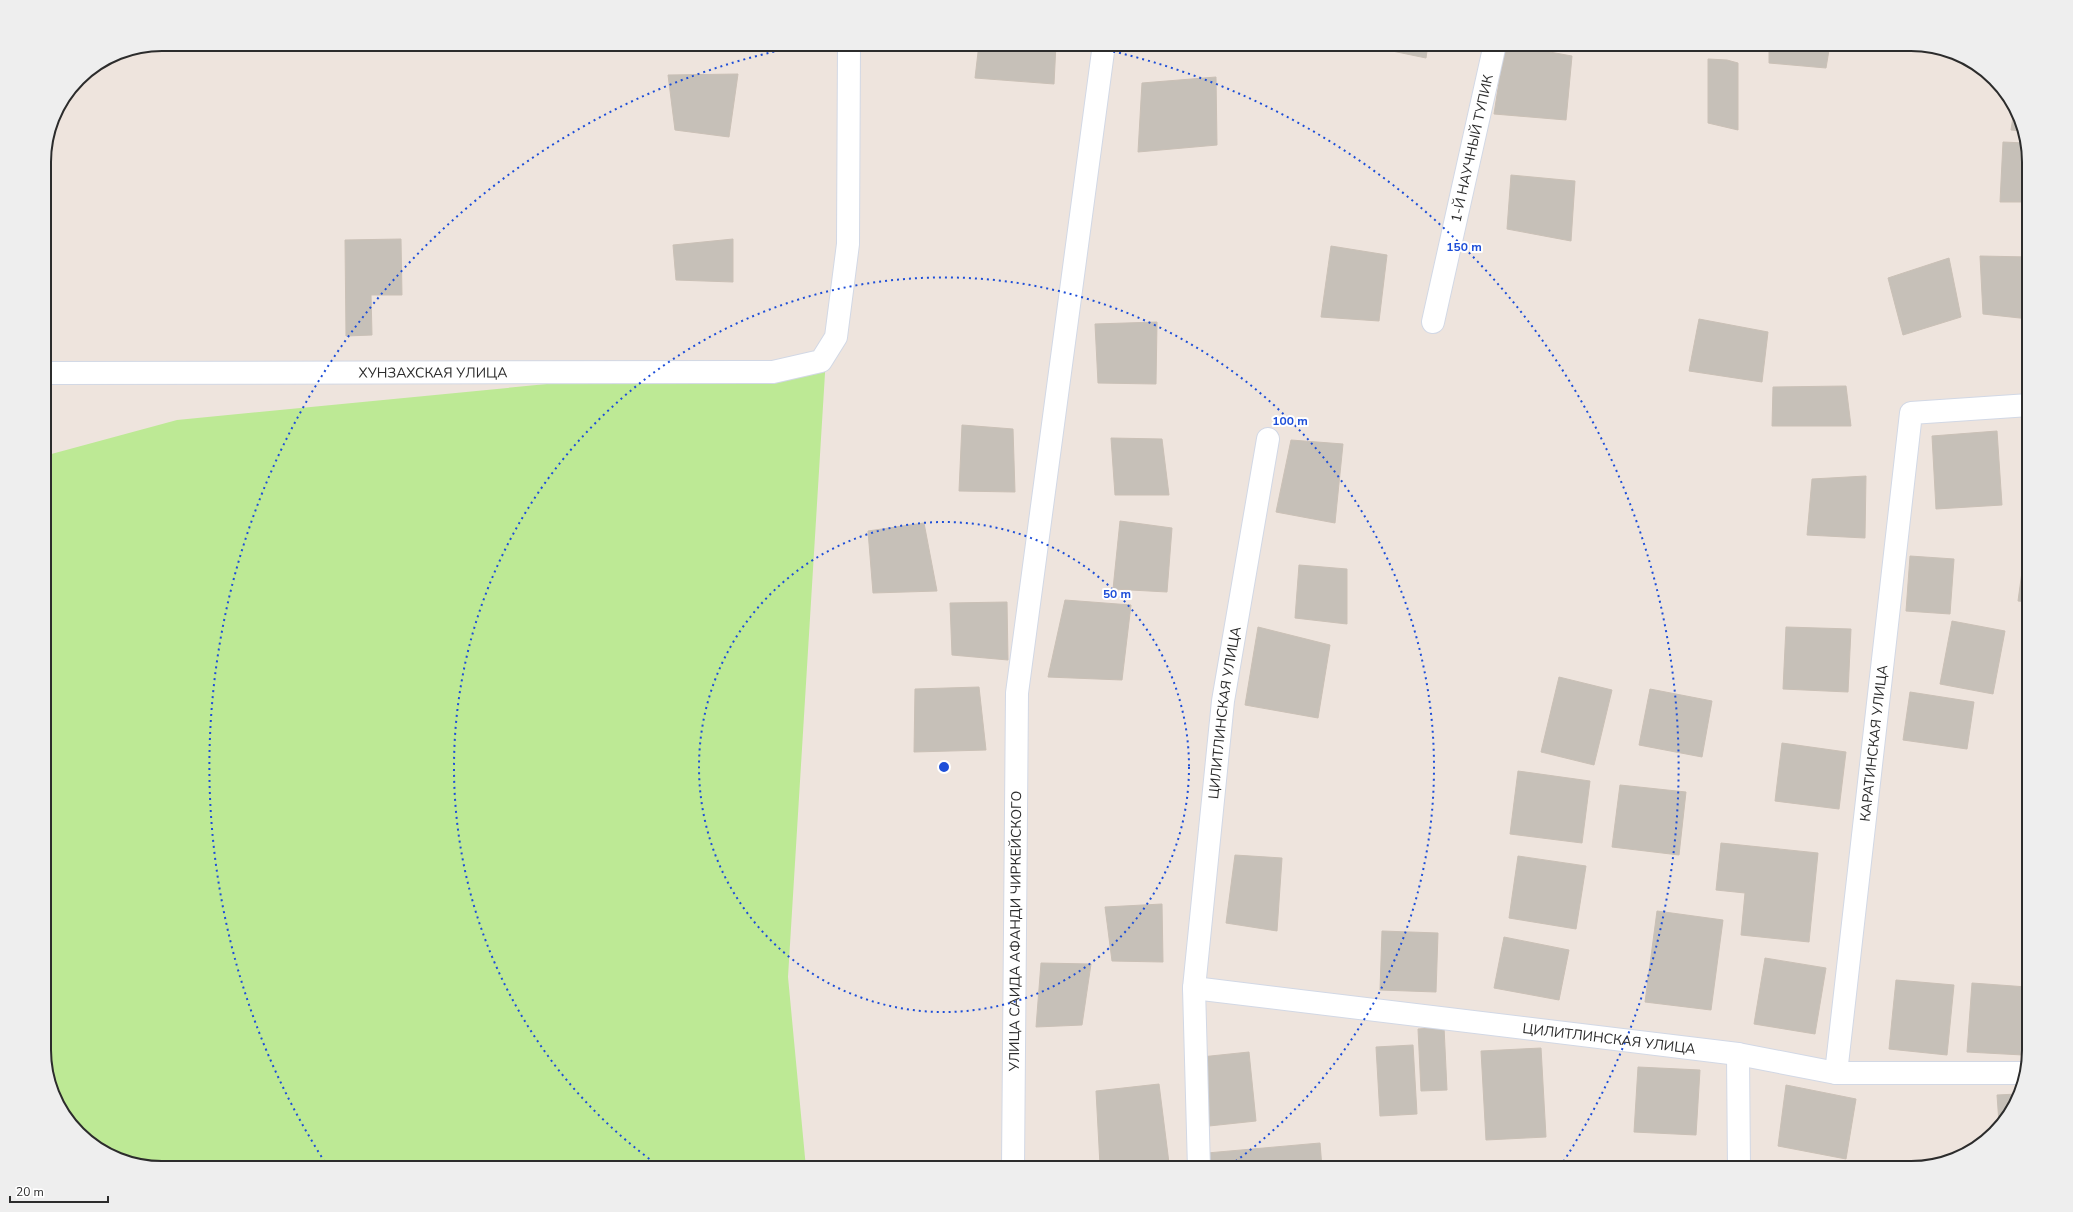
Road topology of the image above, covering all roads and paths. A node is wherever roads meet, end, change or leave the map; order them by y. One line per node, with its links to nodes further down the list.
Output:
1 (849, 51): 5 (street, ХУНЗАХСКАЯ УЛИЦА)
2 (1103, 51): 12 (street, УЛИЦА САИДА АФАНДИ ЧИРКЕЙСКОГО)
3 (1493, 51): 4 (street, 1-Й НАУЧНЫЙ ТУПИК)
4 (1433, 322)
5 (51, 373)
6 (2022, 405): 10 (street, КАРАТИНСКАЯ УЛИЦА)
7 (1268, 439): 8 (street, ЦИЛИТЛИНСКАЯ УЛИЦА)
8 (1194, 988): 9 (street, ЦИЛИТЛИНСКАЯ УЛИЦА); 13 (street, ЦИЛИТЛИНСКАЯ УЛИЦА)
9 (1738, 1054): 10 (street, ЦИЛИТЛИНСКАЯ УЛИЦА); 14 (street)
10 (1836, 1073): 11 (street, ЦИЛИТЛИНСКАЯ УЛИЦА)
11 (2019, 1073)
12 (1013, 1161)
13 (1199, 1161)
14 (1739, 1161)

